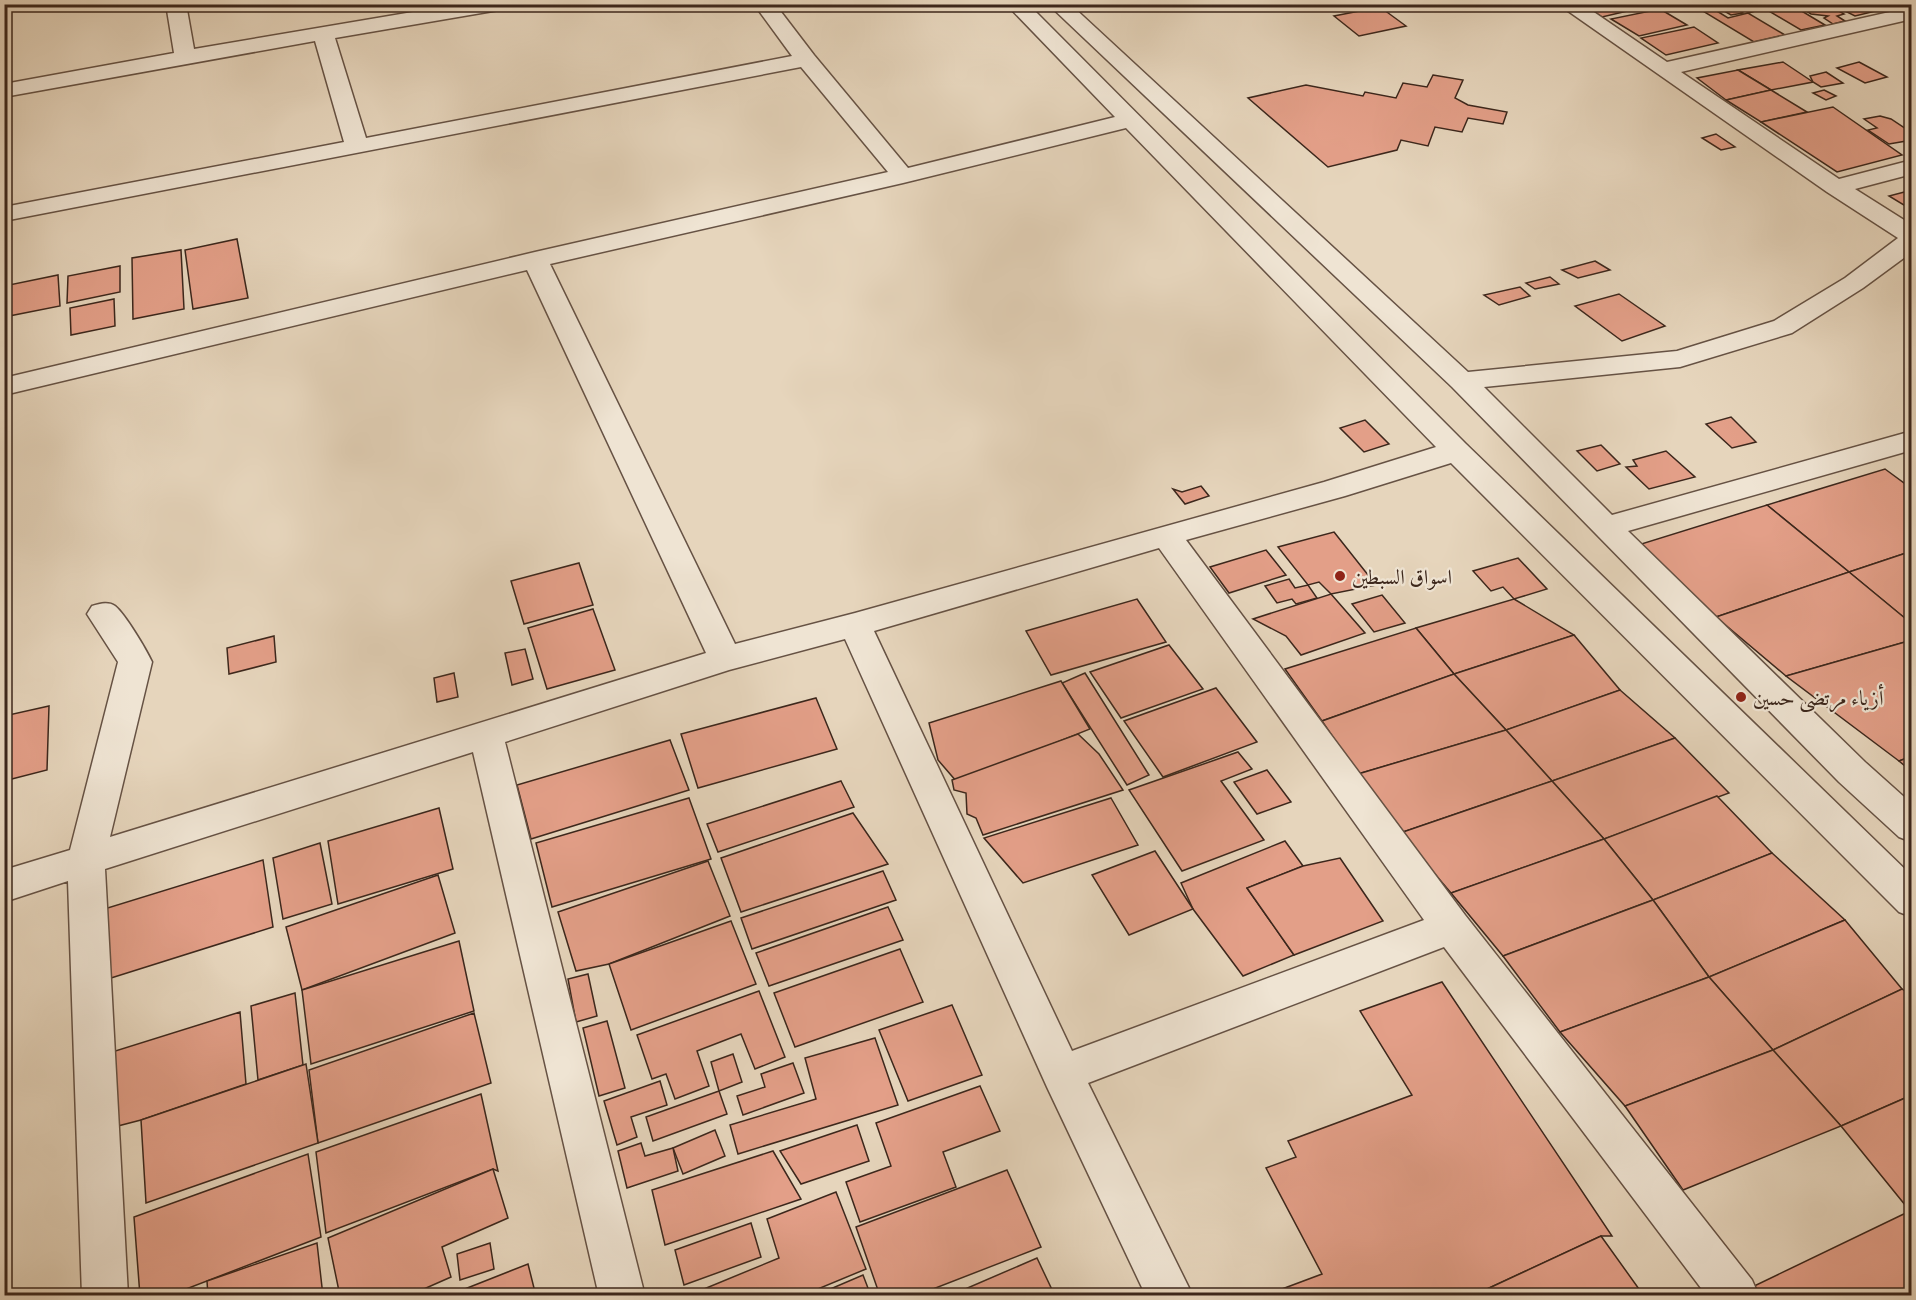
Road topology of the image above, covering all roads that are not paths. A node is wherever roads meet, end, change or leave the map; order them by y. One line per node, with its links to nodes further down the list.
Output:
1 (176, 4): 9 (street)
2 (499, 4): 8 (street)
3 (764, 4): 10 (street)
4 (1016, 4): 13 (street)
5 (1058, 4): 21 (street)
6 (1568, 4): 11 (street)
7 (1911, 14): 11 (street)
8 (323, 34): 9 (street); 14 (street)
9 (185, 57): 12 (street)
10 (806, 60): 14 (street); 16 (street)
11 (1665, 69): 17 (street)
12 (4, 91)
13 (1132, 120): 16 (street); 24 (street)
14 (357, 146): 18 (street)
15 (1911, 166): 17 (street)
16 (903, 176): 20 (street)
17 (1834, 187): 19 (street)
18 (4, 214)
19 (1911, 238): 21 (street)
20 (535, 260): 22 (street); 29 (street)
21 (1462, 381): 25 (street)
22 (4, 387)
23 (1908, 445): 25 (street)
24 (1456, 451): 26 (street); 34 (street)
25 (1606, 527): 31 (street)
26 (1166, 535): 28 (street); 35 (street)
27 (103, 614): 32 (street)
28 (855, 625): 29 (street); 36 (street)
29 (726, 659): 30 (street)
30 (486, 734): 32 (street); 38 (street)
31 (1911, 827)
32 (86, 861): 33 (street); 37 (street)
33 (4, 886)
34 (1911, 901)
35 (1451, 927): 36 (street); 40 (street)
36 (1062, 1074): 39 (street)
37 (105, 1296)
38 (622, 1296)
39 (1170, 1296)
40 (1736, 1296)

